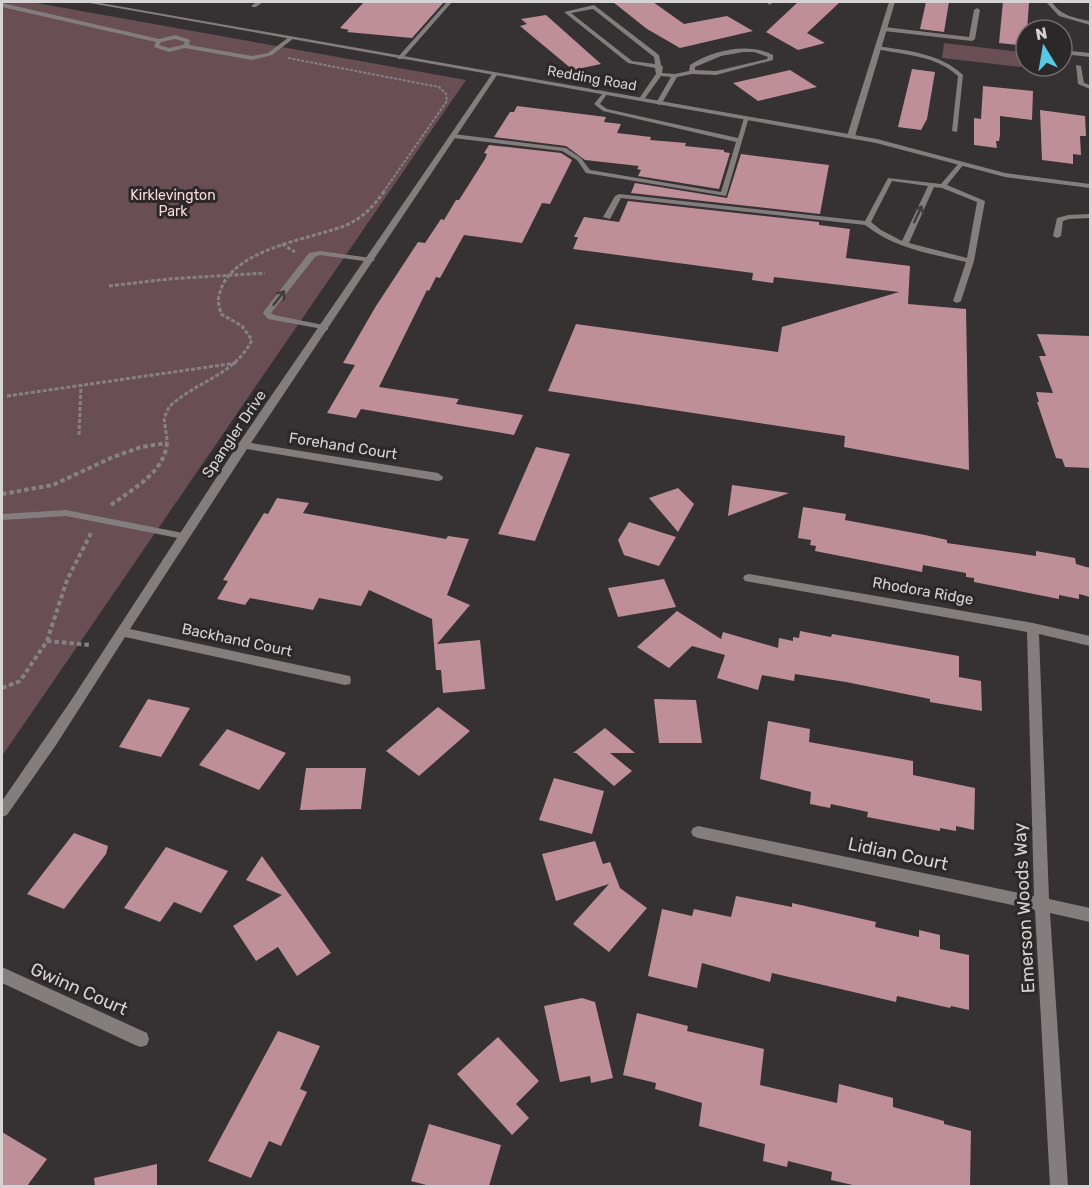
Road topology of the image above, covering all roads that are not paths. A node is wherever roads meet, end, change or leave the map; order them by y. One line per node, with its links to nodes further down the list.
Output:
1 (16, 2): 7 (lane)
2 (87, 2): 12 (street, Redding Road)
3 (260, 2): 8 (lane)
4 (449, 2): 18 (lane)
5 (892, 2): 11 (street)
6 (1049, 2): 10 (street)
7 (4, 6): 13 (lane)
8 (254, 6)
9 (977, 10): 11 (lane)
10 (1090, 23)
11 (884, 29): 15 (street)
12 (291, 38): 14 (lane); 18 (street, Redding Road)
13 (159, 41): 14 (lane); 14 (lane)
14 (185, 46)
15 (878, 48): 29 (lane); 31 (street)
16 (1074, 53): 17 (lane)
17 (1090, 55)
18 (400, 58): 22 (street, Redding Road)
19 (1077, 66): 24 (lane)
20 (659, 70): 20 (lane); 23 (lane); 26 (lane)
21 (692, 72): 21 (lane); 23 (lane)
22 (494, 75): 25 (street, Redding Road); 30 (street, Spangler Drive)
23 (675, 76): 27 (lane)
24 (1090, 87)
25 (604, 94): 26 (street, Redding Road); 32 (lane)
26 (641, 100): 27 (street, Redding Road)
27 (659, 103): 28 (street, Redding Road)
28 (747, 118): 31 (street, Redding Road); 32 (lane)
29 (955, 131)
30 (453, 136): 32 (lane); 42 (street, Spangler Drive)
31 (851, 136): 33 (street, Redding Road)
32 (740, 141)
33 (961, 164): 35 (lane); 36 (street, Redding Road)
34 (932, 184): 35 (lane); 39 (lane); 41 (lane, one-way to 34)
35 (943, 186): 43 (lane)
36 (1090, 186)
37 (1090, 216): 40 (lane)
38 (607, 218): 39 (lane)
39 (867, 223): 41 (lane)
40 (1057, 236)
41 (904, 244): 43 (lane)
42 (371, 260): 45 (street, Spangler Drive); 45 (lane, one-way to 42)
43 (970, 261): 44 (lane)
44 (957, 301)
45 (325, 328): 46 (street, Spangler Drive)
46 (243, 445): 47 (street, Forehand Court); 49 (street, Spangler Drive)
47 (438, 477)
48 (2, 517): 49 (lane)
49 (183, 536): 52 (street, Spangler Drive)
50 (750, 578): 51 (street, Rhodora Ridge)
51 (1033, 628): 53 (street, Rhodora Ridge); 57 (street, Emerson Woods Way)
52 (122, 632): 54 (street, Backhand Court); 55 (street, Spangler Drive)
53 (1090, 641)
54 (345, 680)
55 (2, 811)
56 (698, 832): 57 (street, Lidian Court)
57 (1042, 905): 58 (street, Lidian Court); 61 (street, Emerson Woods Way)
58 (1090, 915)
59 (2, 975): 60 (street, Gwinn Court)
60 (141, 1039)
61 (1059, 1186)

